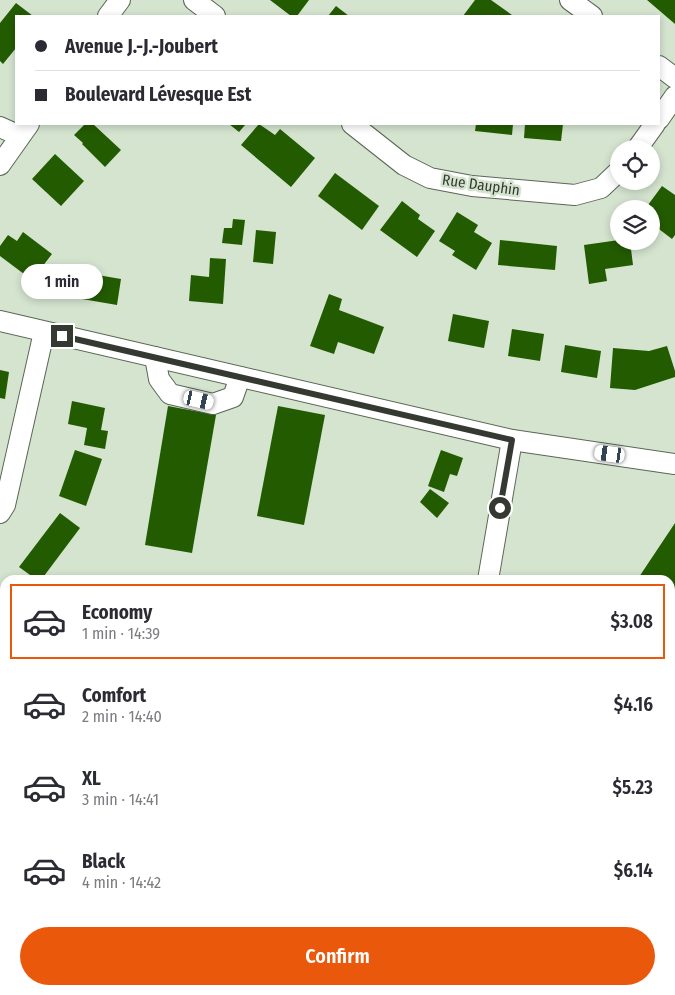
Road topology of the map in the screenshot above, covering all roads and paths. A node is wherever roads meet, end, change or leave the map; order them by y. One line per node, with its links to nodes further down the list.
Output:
1 (120, 0): 3 (street)
2 (570, 0): 4 (street)
3 (109, 15)
4 (591, 15)
5 (660, 67): 6 (street)
6 (675, 78)
7 (675, 96): 8 (street)
8 (660, 118)
9 (353, 125): 15 (street, Rue Dauphin)
10 (654, 125): 13 (street)
11 (0, 127): 12 (street)
12 (24, 130): 14 (street)
13 (643, 140)
14 (0, 164)
15 (610, 180)
16 (0, 321): 17 (street)
17 (44, 332): 18 (street); 22 (street)
18 (154, 357): 19 (street); 19 (street)
19 (240, 377): 20 (street)
20 (512, 440): 21 (street); 23 (street)
21 (673, 461)
22 (0, 514)
23 (489, 575)

